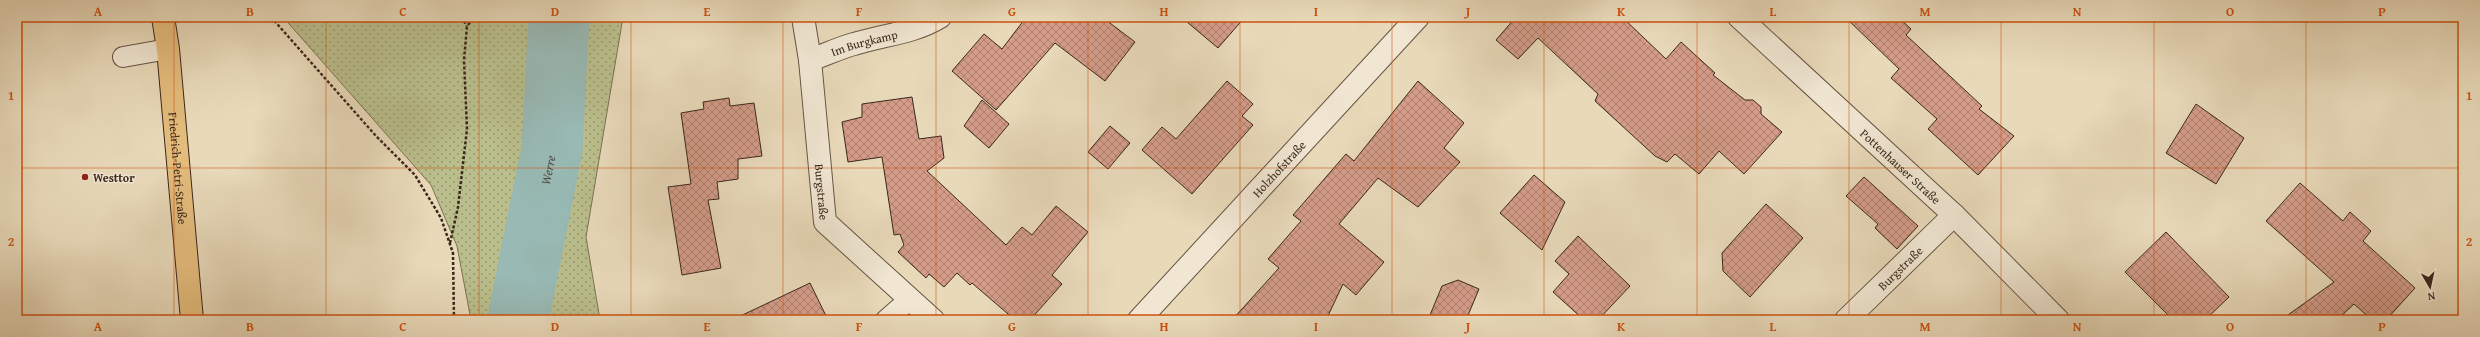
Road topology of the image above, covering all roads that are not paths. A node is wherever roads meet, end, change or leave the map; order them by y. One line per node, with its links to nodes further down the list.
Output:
1 (163, 17): 6 (main road, Friedrich-Petri-Straße)
2 (803, 17): 8 (street, Burgstraße)
3 (940, 17): 8 (street, Im Burgkamp)
4 (1418, 17): 14 (street, Holzhofstraße)
5 (1739, 17): 9 (street, Pottenhauser Straße)
6 (168, 49): 7 (lane); 11 (main road, Friedrich-Petri-Straße)
7 (123, 57)
8 (810, 60): 10 (street, Burgstraße)
9 (1954, 215): 15 (street, Burgstraße); 16 (street, Pottenhauser Straße)
10 (910, 299): 12 (lane); 13 (street, Burgstraße)
11 (192, 320)
12 (886, 320)
13 (933, 320)
14 (1139, 320)
15 (1846, 320)
16 (2058, 320)

